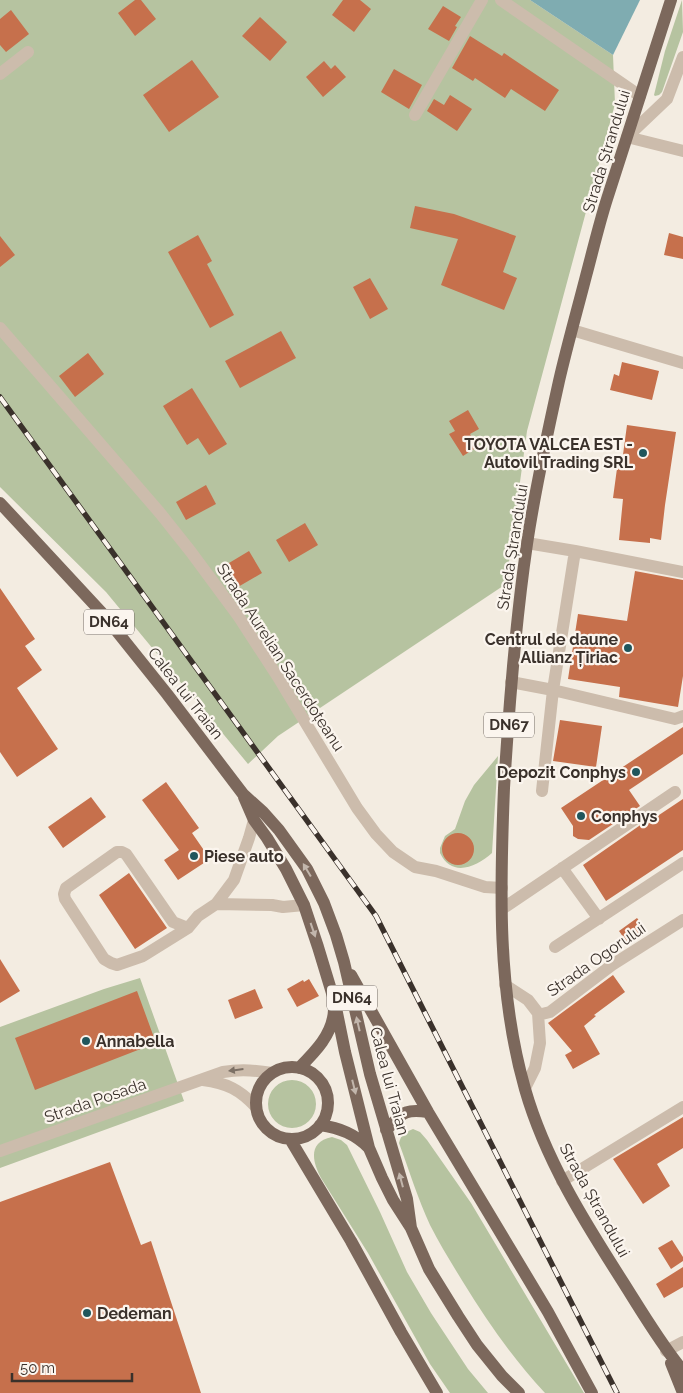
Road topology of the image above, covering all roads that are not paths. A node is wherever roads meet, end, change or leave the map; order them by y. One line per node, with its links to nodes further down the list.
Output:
1 (482, 0): 8 (street)
2 (500, 0): 7 (street)
3 (671, 0): 7 (main road, Strada Ștrandului / DN67)
4 (28, 52): 6 (street)
5 (683, 57): 9 (street)
6 (0, 74)
7 (640, 96): 9 (main road, Strada Ștrandului / DN67)
8 (415, 115)
9 (627, 137): 10 (street); 12 (main road, Strada Ștrandului / DN67)
10 (683, 151)
11 (0, 328): 27 (street, Strada Aurelian Sacerdoțeanu)
12 (572, 330): 13 (street); 15 (main road, Strada Ștrandului / DN67)
13 (683, 363)
14 (0, 503): 23 (main road, Calea lui Traian / DN64)
15 (527, 543): 16 (street); 18 (main road, Strada Ștrandului / DN67)
16 (575, 551): 17 (street); 19 (street)
17 (683, 572)
18 (511, 682): 19 (street); 27 (main road, Strada Ștrandului / DN67)
19 (553, 690): 20 (street); 21 (street)
20 (683, 716)
21 (542, 791)
22 (675, 792): 26 (street)
23 (243, 794): 24 (main road, Calea lui Traian / DN64); 35 (main road, Calea lui Traian / DN64, one-way to 23)
24 (254, 820): 28 (street); 29 (main road, Calea lui Traian / DN64)
25 (683, 862): 31 (street)
26 (562, 868): 30 (street); 31 (street)
27 (502, 888): 30 (main road, Strada Ștrandului / DN67)
28 (216, 904): 29 (street); 33 (street)
29 (304, 905): 37 (main road, Calea lui Traian / DN64, one-way to 37)
30 (502, 909): 36 (main road, Strada Ștrandului / DN67)
31 (599, 919): 34 (street)
32 (683, 920): 38 (street, Strada Ogorului)
33 (188, 928): 33 (street)
34 (555, 947)
35 (344, 962): 45 (main road); 47 (main road, Calea lui Traian / DN64, one-way to 35)
36 (505, 985): 38 (street, Strada Ogorului); 42 (main road, Strada Ștrandului / DN67)
37 (335, 1003): 39 (main road); 49 (main road, Calea lui Traian / DN64, one-way to 49)
38 (538, 1013): 42 (street)
39 (298, 1068): 40 (main road); 46 (main road)
40 (272, 1073): 41 (street, Strada Posada, one-way to 41); 43 (main road)
41 (200, 1080): 43 (street); 50 (street, Strada Posada)
42 (525, 1088): 51 (main road, Strada Ștrandului / DN67)
43 (256, 1107): 48 (main road)
44 (683, 1107): 51 (street)
45 (428, 1112): 47 (main road); 58 (main road)
46 (320, 1125): 48 (main road); 49 (main road)
47 (386, 1130): 52 (main road, Calea lui Traian / DN64, one-way to 47)
48 (290, 1139): 56 (main road)
49 (369, 1148): 52 (main road, Calea lui Traian / DN64)
50 (0, 1150)
51 (562, 1181): 54 (main road, Strada Ștrandului / DN67)
52 (410, 1228): 57 (main road, Calea lui Traian / DN64)
53 (683, 1342): 54 (street)
54 (666, 1351): 55 (main road, Strada Ștrandului / DN67); 59 (main road, DN67)
55 (683, 1371)
56 (437, 1393)
57 (519, 1393)
58 (592, 1393)
59 (683, 1393)

